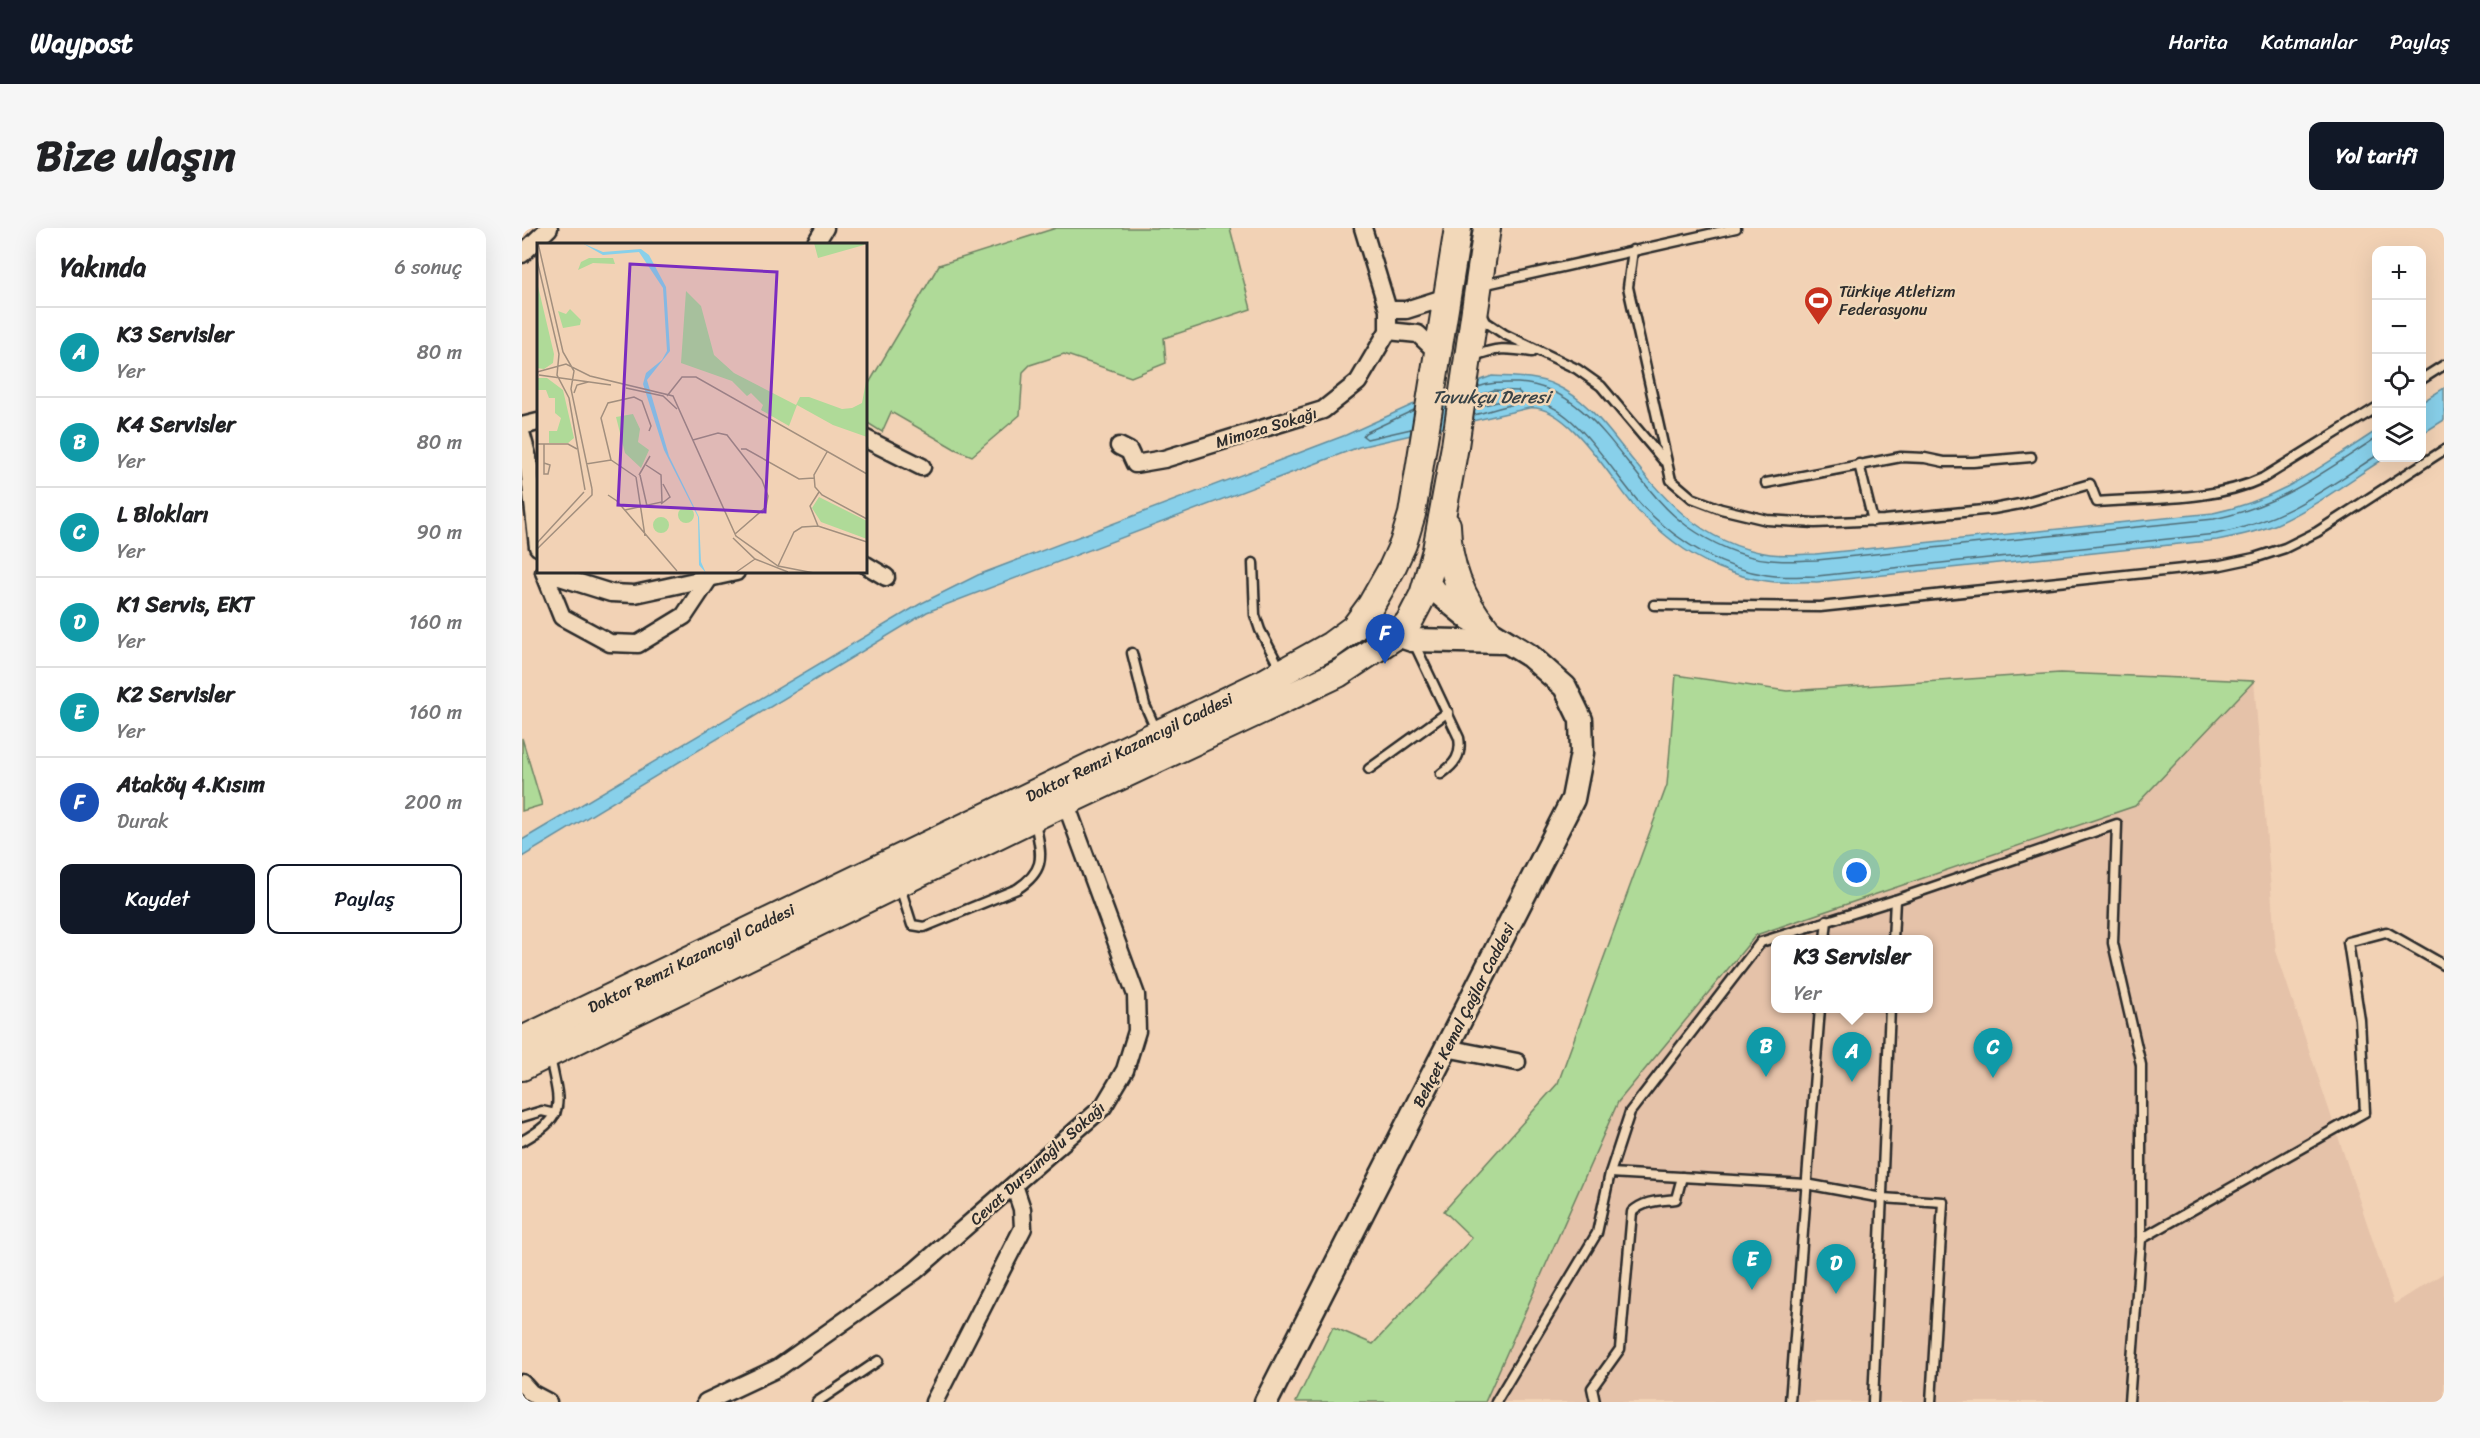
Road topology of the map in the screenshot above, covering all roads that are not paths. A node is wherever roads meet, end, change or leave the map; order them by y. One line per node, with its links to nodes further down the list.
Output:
1 (549, 228): 9 (street)
2 (825, 228): 7 (street)
3 (1364, 228): 12 (street)
4 (1458, 228): 11 (main road, Doktor Remzi Kazancıgil Caddesi)
5 (1487, 228): 10 (main road)
6 (1736, 228): 8 (lane)
7 (816, 243)
8 (1633, 250): 10 (lane); 28 (lane)
9 (522, 254)
10 (1477, 291): 14 (lane); 17 (main road)
11 (1447, 297): 12 (street); 15 (main road, Doktor Remzi Kazancıgil Caddesi)
12 (1388, 310): 13 (street)
13 (1388, 332): 15 (street); 24 (street, Mimoza Sokağı)
14 (1542, 353): 17 (lane); 28 (lane)
15 (1436, 361): 37 (main road, Doktor Remzi Kazancıgil Caddesi)
16 (2444, 365): 18 (lane)
17 (1467, 366): 32 (main road, Doktor Remzi Kazancıgil Caddesi)
18 (2426, 376)
19 (2372, 410): 33 (lane)
20 (537, 422): 21 (street)
21 (522, 426)
22 (522, 436): 26 (street)
23 (867, 440): 30 (street)
24 (1119, 446)
25 (2444, 450): 45 (lane)
26 (533, 457): 34 (street)
27 (2031, 457): 29 (lane)
28 (1666, 464): 33 (lane)
29 (1859, 464): 31 (lane); 33 (lane)
30 (922, 467)
31 (1766, 483)
32 (1445, 494): 43 (main road, Doktor Remzi Kazancıgil Caddesi); 46 (main road)
33 (1873, 521)
34 (537, 529)
35 (1253, 563): 49 (lane)
36 (867, 566): 42 (street)
37 (1392, 568): 43 (main road); 44 (main road, Doktor Remzi Kazancıgil Caddesi)
38 (544, 573): 41 (street)
39 (554, 573): 41 (street)
40 (731, 573): 41 (street)
41 (710, 577)
42 (885, 577)
43 (1427, 584): 46 (main road, Behçet Kemal Çağlar Caddesi); 47 (main road, Doktor Remzi Kazancıgil Caddesi)
44 (1371, 605): 47 (main road); 49 (main road, Doktor Remzi Kazancıgil Caddesi)
45 (1654, 605)
46 (1496, 635): 47 (main road); 67 (main road, Behçet Kemal Çağlar Caddesi)
47 (1404, 637): 50 (lane); 54 (main road, Doktor Remzi Kazancıgil Caddesi)
48 (1132, 653): 51 (lane)
49 (1282, 673): 51 (main road, Doktor Remzi Kazancıgil Caddesi)
50 (1448, 712): 52 (lane); 53 (lane)
51 (1157, 732): 66 (main road, Doktor Remzi Kazancıgil Caddesi)
52 (1369, 769)
53 (1441, 774)
54 (1066, 804): 55 (main road, Doktor Remzi Kazancıgil Caddesi); 77 (street, Cevat Dursunoğlu Sokağı)
55 (1034, 817): 56 (main road, Doktor Remzi Kazancıgil Caddesi); 56 (lane)
56 (899, 884): 68 (main road, Doktor Remzi Kazancıgil Caddesi)
57 (1895, 900): 58 (lane); 61 (lane); 79 (lane)
58 (1827, 920): 59 (lane); 60 (lane)
59 (1782, 935)
60 (1825, 935)
61 (1893, 935)
62 (1771, 939): 74 (lane)
63 (2444, 965): 79 (lane)
64 (1820, 1013): 76 (lane)
65 (1890, 1013): 78 (lane)
66 (522, 1040)
67 (1446, 1048): 69 (street); 87 (main road, Behçet Kemal Çağlar Caddesi)
68 (549, 1054): 70 (main road, Doktor Remzi Kazancıgil Caddesi); 71 (lane)
69 (1517, 1062)
70 (522, 1067)
71 (555, 1114): 72 (lane); 73 (lane)
72 (522, 1117)
73 (522, 1141)
74 (1610, 1173): 75 (lane); 88 (lane)
75 (1682, 1177): 76 (lane); 89 (lane)
76 (1806, 1184): 78 (lane); 90 (lane)
77 (1014, 1185): 82 (street, Cevat Dursunoğlu Sokağı); 86 (street)
78 (1882, 1198): 91 (lane); 92 (lane)
79 (2141, 1239): 93 (lane)
80 (878, 1361): 85 (lane)
81 (522, 1383): 83 (street)
82 (726, 1398): 84 (street, Cevat Dursunoğlu Sokağı)
83 (548, 1402)
84 (706, 1402)
85 (817, 1402)
86 (934, 1402)
87 (1266, 1402)
88 (1496, 1402)
89 (1595, 1402)
90 (1790, 1402)
91 (1873, 1402)
92 (1932, 1402)
93 (2129, 1402)

